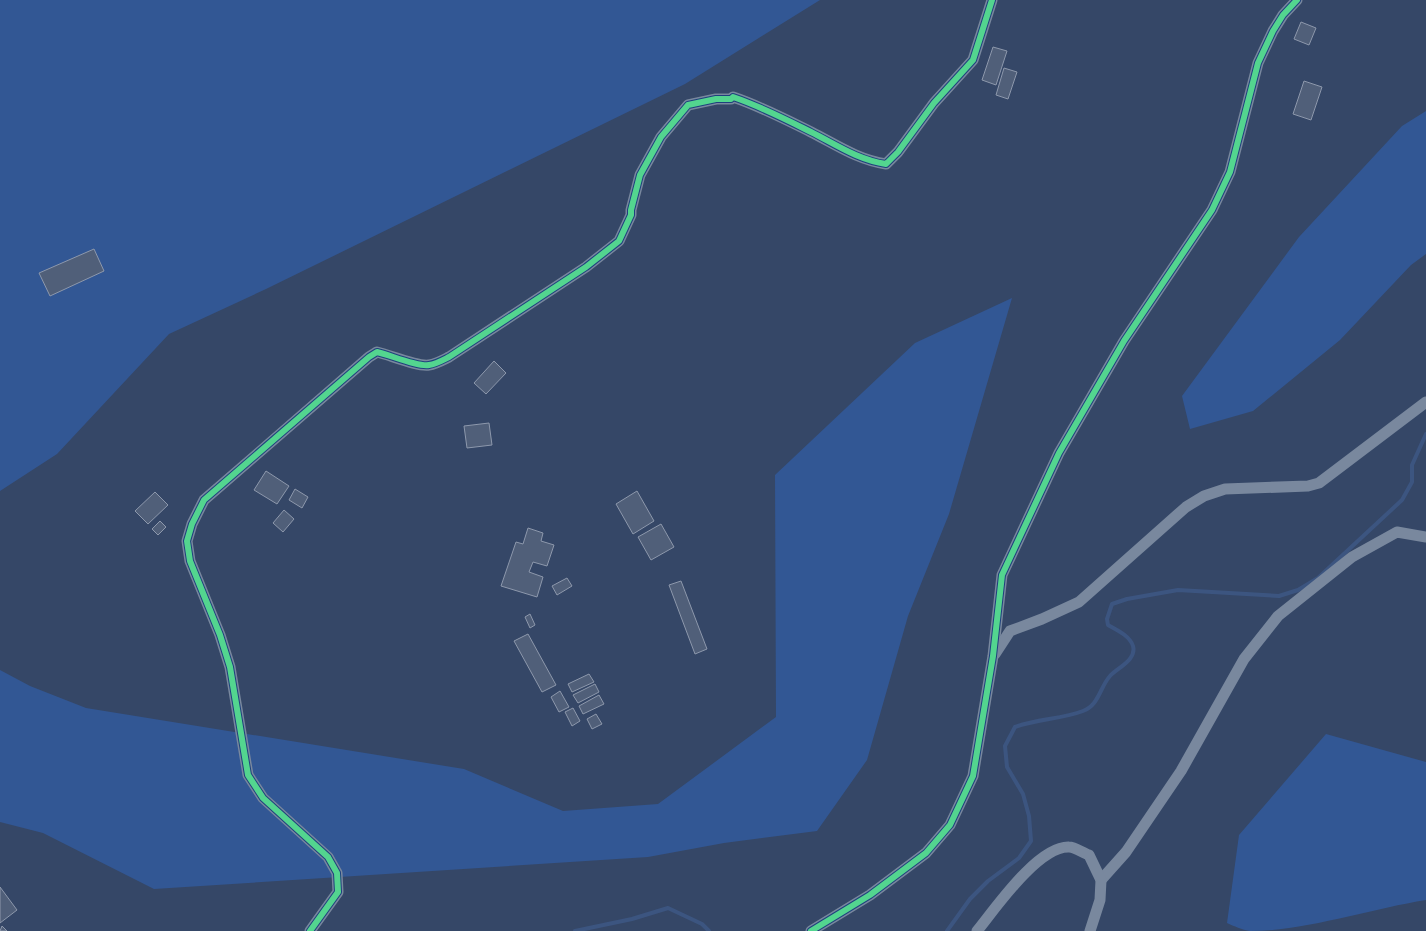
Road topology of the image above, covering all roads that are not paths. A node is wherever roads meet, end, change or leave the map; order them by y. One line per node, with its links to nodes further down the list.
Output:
1 (992, 0): 7 (street)
2 (1297, 0): 5 (street)
3 (1426, 402): 5 (street)
4 (1426, 537): 6 (street)
5 (993, 656): 8 (street)
6 (1101, 880): 9 (street); 10 (street)
7 (310, 931)
8 (811, 931)
9 (977, 931)
10 (1090, 931)

